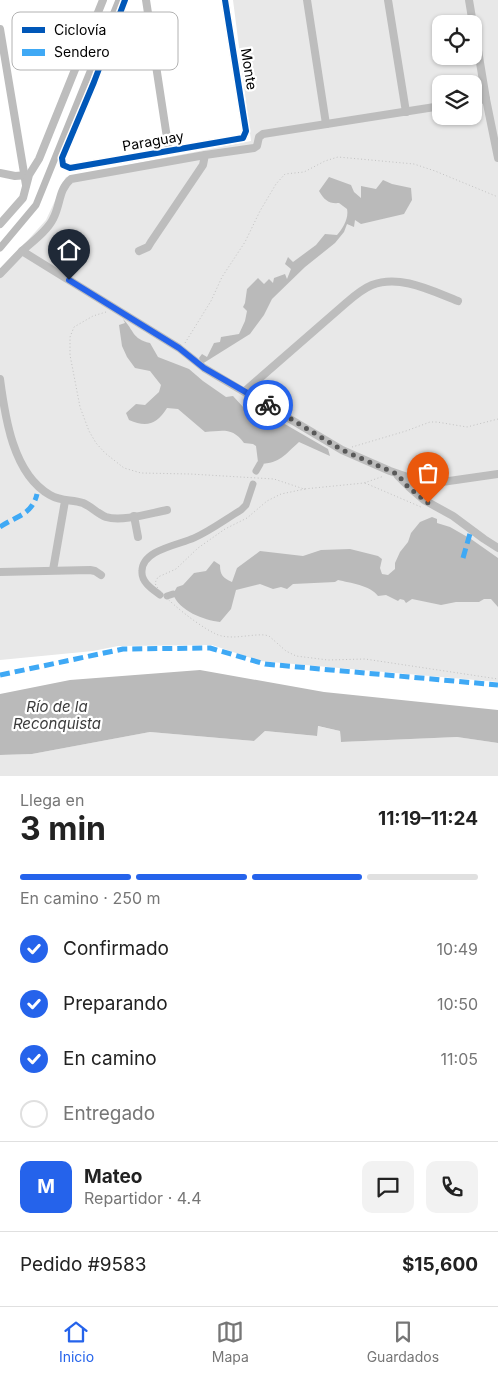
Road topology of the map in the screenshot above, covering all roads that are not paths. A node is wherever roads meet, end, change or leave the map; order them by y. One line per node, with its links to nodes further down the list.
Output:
1 (103, 0): 7 (street)
2 (125, 0): 8 (street, Paraguay)
3 (225, 0): 20 (street, Monte)
4 (307, 0): 19 (street)
5 (388, 0): 18 (street)
6 (469, 0): 9 (street)
7 (98, 12)
8 (120, 12)
9 (472, 15)
10 (0, 29): 25 (street)
11 (480, 65): 15 (street)
12 (75, 70): 25 (street)
13 (99, 70): 21 (street, Paraguay)
14 (157, 70): 21 (street)
15 (486, 99): 16 (street); 23 (street)
16 (482, 100)
17 (432, 108): 18 (street)
18 (406, 112): 19 (street)
19 (326, 124): 22 (street)
20 (240, 140): 21 (street, Paraguay)
21 (169, 150)
22 (205, 155): 27 (street); 28 (street)
23 (498, 158)
24 (0, 173): 25 (street)
25 (27, 175): 26 (street)
26 (0, 224)
27 (22, 251): 29 (street); 32 (street)
28 (139, 251)
29 (0, 274)
30 (458, 301): 32 (street)
31 (0, 379): 36 (street)
32 (245, 391): 33 (street)
33 (394, 473): 35 (street); 37 (street)
34 (498, 474): 35 (street)
35 (428, 484): 37 (street)
36 (65, 501): 39 (street); 42 (street)
37 (424, 504): 41 (street)
38 (167, 510): 39 (street)
39 (134, 516): 40 (street)
40 (138, 537)
41 (498, 548)
42 (53, 570): 43 (street); 44 (street)
43 (0, 572)
44 (101, 575)

